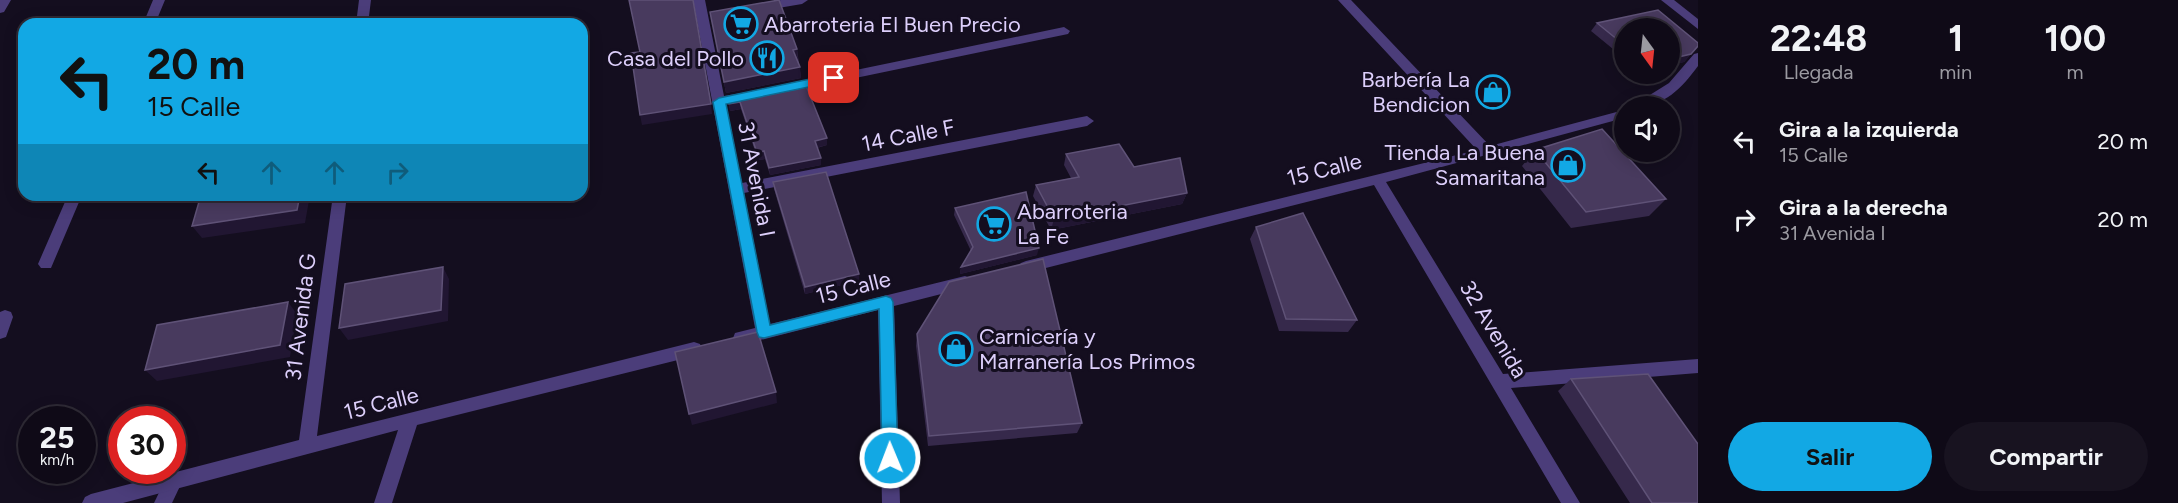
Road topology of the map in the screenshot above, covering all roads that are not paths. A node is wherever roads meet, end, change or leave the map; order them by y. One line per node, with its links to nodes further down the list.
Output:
1 (6, 0): 8 (street)
2 (159, 0): 10 (street)
3 (365, 0): 11 (street)
4 (699, 0): 16 (street, 31 Avenida I)
5 (802, 0): 9 (street)
6 (1344, 0): 19 (street)
7 (1667, 0): 12 (street)
8 (0, 9)
9 (747, 10)
10 (152, 18)
11 (363, 18)
12 (1698, 25)
13 (1064, 31): 16 (street)
14 (1698, 57): 15 (street)
15 (1662, 96)
16 (719, 102): 21 (street, 31 Avenida I)
17 (1614, 117): 19 (street, 15 Calle)
18 (1087, 121): 21 (street, 14 Calle F)
19 (1487, 152): 20 (street, 15 Calle)
20 (1377, 179): 25 (street, 15 Calle); 34 (street, 32 Avenida)
21 (736, 189): 30 (street, 31 Avenida I)
22 (72, 201): 24 (street)
23 (339, 201): 36 (street, 31 Avenida G)
24 (46, 264)
25 (1012, 271)
26 (978, 279): 27 (street, 15 Calle)
27 (886, 302): 30 (street, 15 Calle); 43 (street)
28 (5, 316): 29 (street)
29 (0, 332)
30 (764, 332): 31 (street, 15 Calle)
31 (730, 341)
32 (707, 346): 35 (street, 15 Calle)
33 (1698, 366): 34 (street)
34 (1499, 382): 44 (street, 32 Avenida)
35 (410, 418): 36 (street, 15 Calle); 42 (street)
36 (308, 445): 37 (street, 15 Calle)
37 (186, 478)
38 (165, 484): 40 (street, 15 Calle)
39 (172, 484): 41 (street)
40 (91, 503)
41 (163, 503)
42 (383, 503)
43 (891, 503)
44 (1571, 503)

